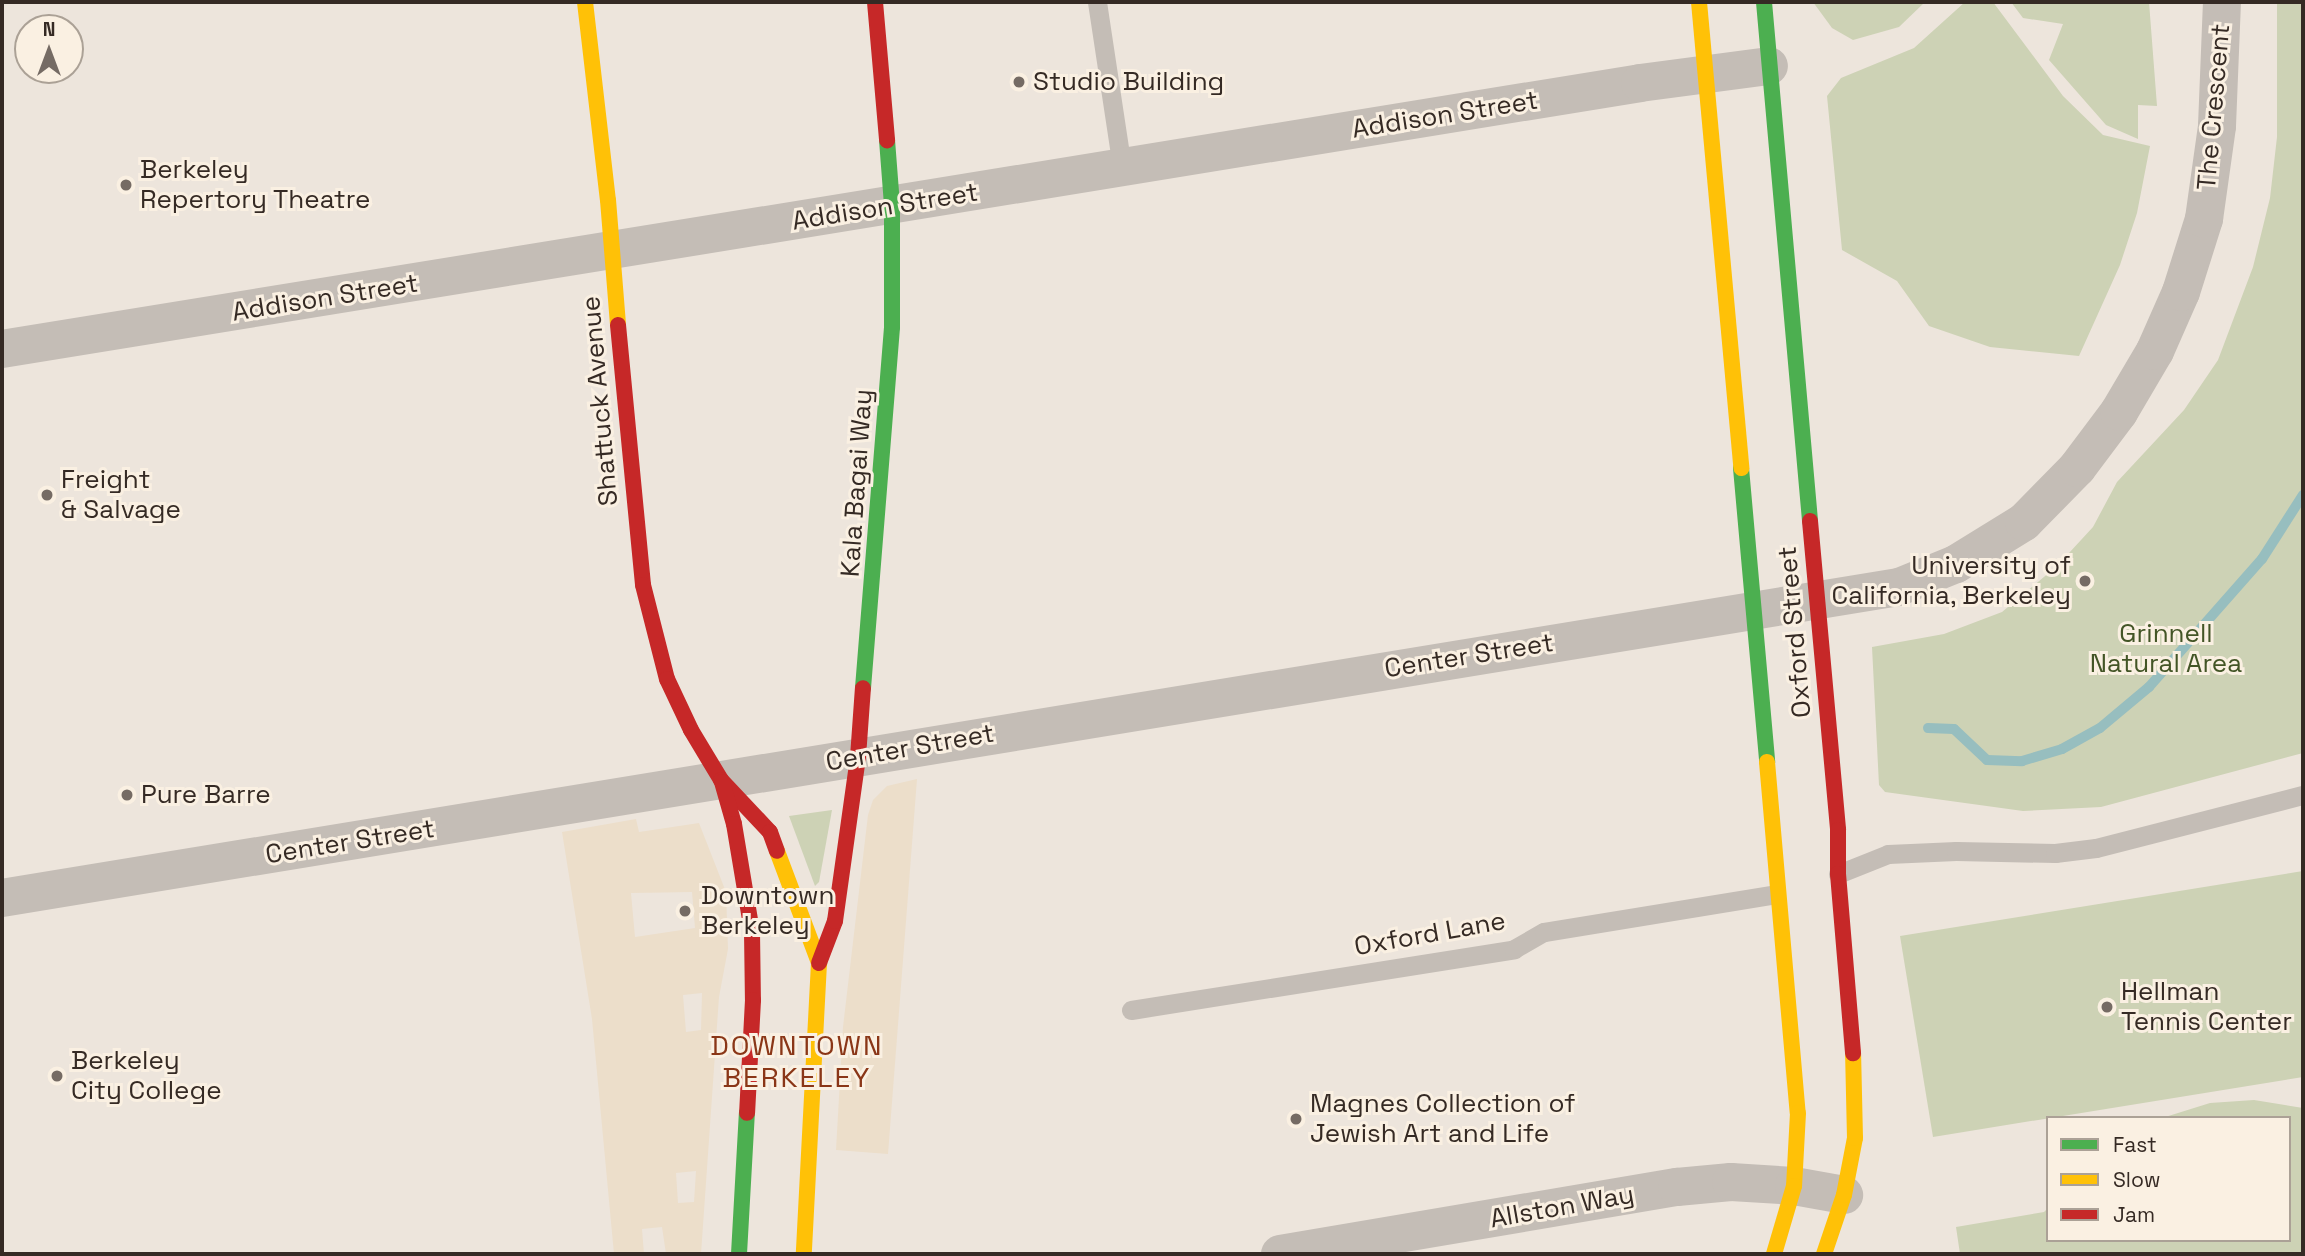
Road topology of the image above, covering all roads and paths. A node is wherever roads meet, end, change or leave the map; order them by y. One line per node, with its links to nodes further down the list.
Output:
1 (585, 2): 11 (main road, Shattuck Avenue)
2 (875, 2): 10 (main road, Kala Bagai Way)
3 (1097, 2): 9 (lane)
4 (1699, 2): 8 (main road, Oxford Street)
5 (1763, 2): 7 (main road, Oxford Street)
6 (2222, 2): 13 (street, The Crescent)
7 (1769, 66): 8 (street, Addison Street); 13 (main road, Oxford Street)
8 (1705, 74): 9 (street, Addison Street); 14 (main road, Oxford Street)
9 (1122, 168): 10 (street, Addison Street)
10 (892, 205): 11 (street, Addison Street); 15 (main road, Kala Bagai Way)
11 (612, 251): 12 (street, Addison Street); 16 (main road, Shattuck Avenue)
12 (2, 349)
13 (1818, 599): 14 (street, Center Street); 18 (main road, Oxford Street)
14 (1753, 608): 15 (street, Center Street); 19 (main road, Oxford Street)
15 (858, 757): 16 (street, Center Street); 21 (main road, Kala Bagai Way)
16 (721, 780): 20 (street, Center Street); 21 (main road, Shattuck Avenue); 25 (main road, Shattuck Avenue)
17 (2303, 795): 18 (lane)
18 (1838, 874): 24 (main road, Oxford Street)
19 (1776, 894): 22 (lane, Oxford Lane); 23 (main road, Oxford Street)
20 (2, 898)
21 (819, 963): 26 (main road, Shattuck Avenue)
22 (1131, 1010)
23 (1794, 1186): 24 (street, Allston Way); 27 (street, Allston Way); 28 (main road, Oxford Street)
24 (1844, 1195): 29 (main road, Oxford Street)
25 (739, 1254)
26 (804, 1254)
27 (1280, 1254)
28 (1774, 1254)
29 (1824, 1254)

